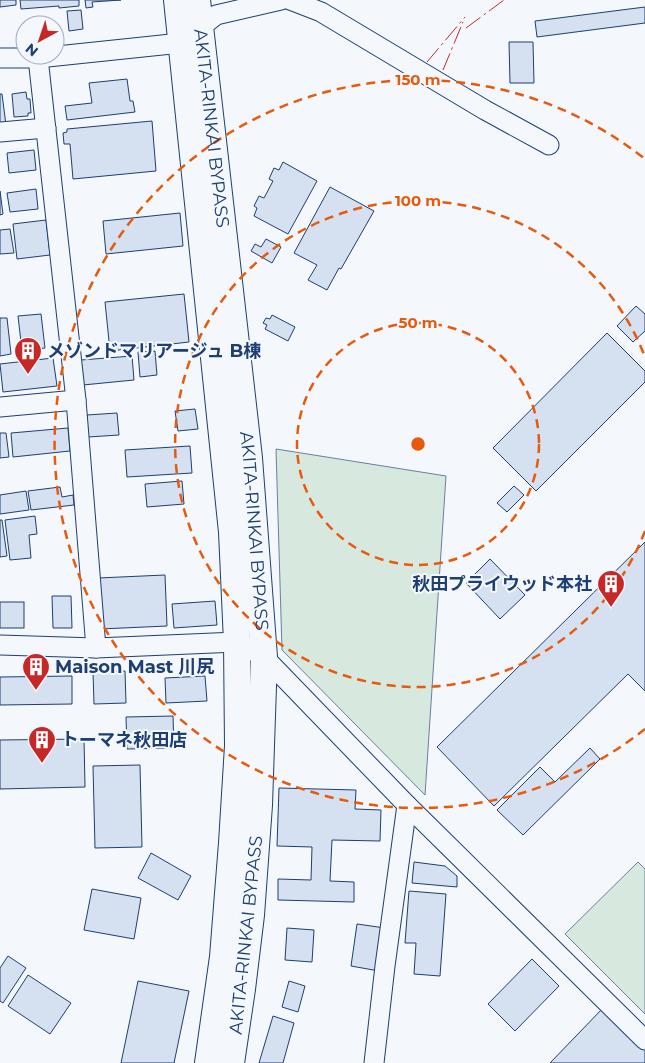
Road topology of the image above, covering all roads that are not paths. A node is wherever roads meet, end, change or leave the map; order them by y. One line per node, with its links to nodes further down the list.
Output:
1 (177, 0): 5 (highway, AKITA-RINKAI BYPASS)
2 (197, 0): 5 (highway, AKITA-RINKAI BYPASS)
3 (281, 0): 5 (street)
4 (290, 0): 12 (street)
5 (191, 35): 6 (street); 15 (highway, AKITA-RINKAI BYPASS); 18 (highway, AKITA-RINKAI BYPASS)
6 (65, 54)
7 (0, 58): 8 (street)
8 (15, 58)
9 (39, 65): 10 (street)
10 (46, 128): 11 (street); 13 (street)
11 (0, 132)
12 (549, 145)
13 (76, 400): 14 (street); 17 (street)
14 (0, 408)
15 (237, 642): 17 (street); 18 (street); 21 (highway, AKITA-RINKAI BYPASS)
16 (0, 645): 17 (street)
17 (96, 648)
18 (264, 657): 19 (street); 22 (highway, AKITA-RINKAI BYPASS)
19 (407, 805): 20 (street); 23 (street)
20 (645, 1040)
21 (208, 1063)
22 (231, 1063)
23 (374, 1063)

